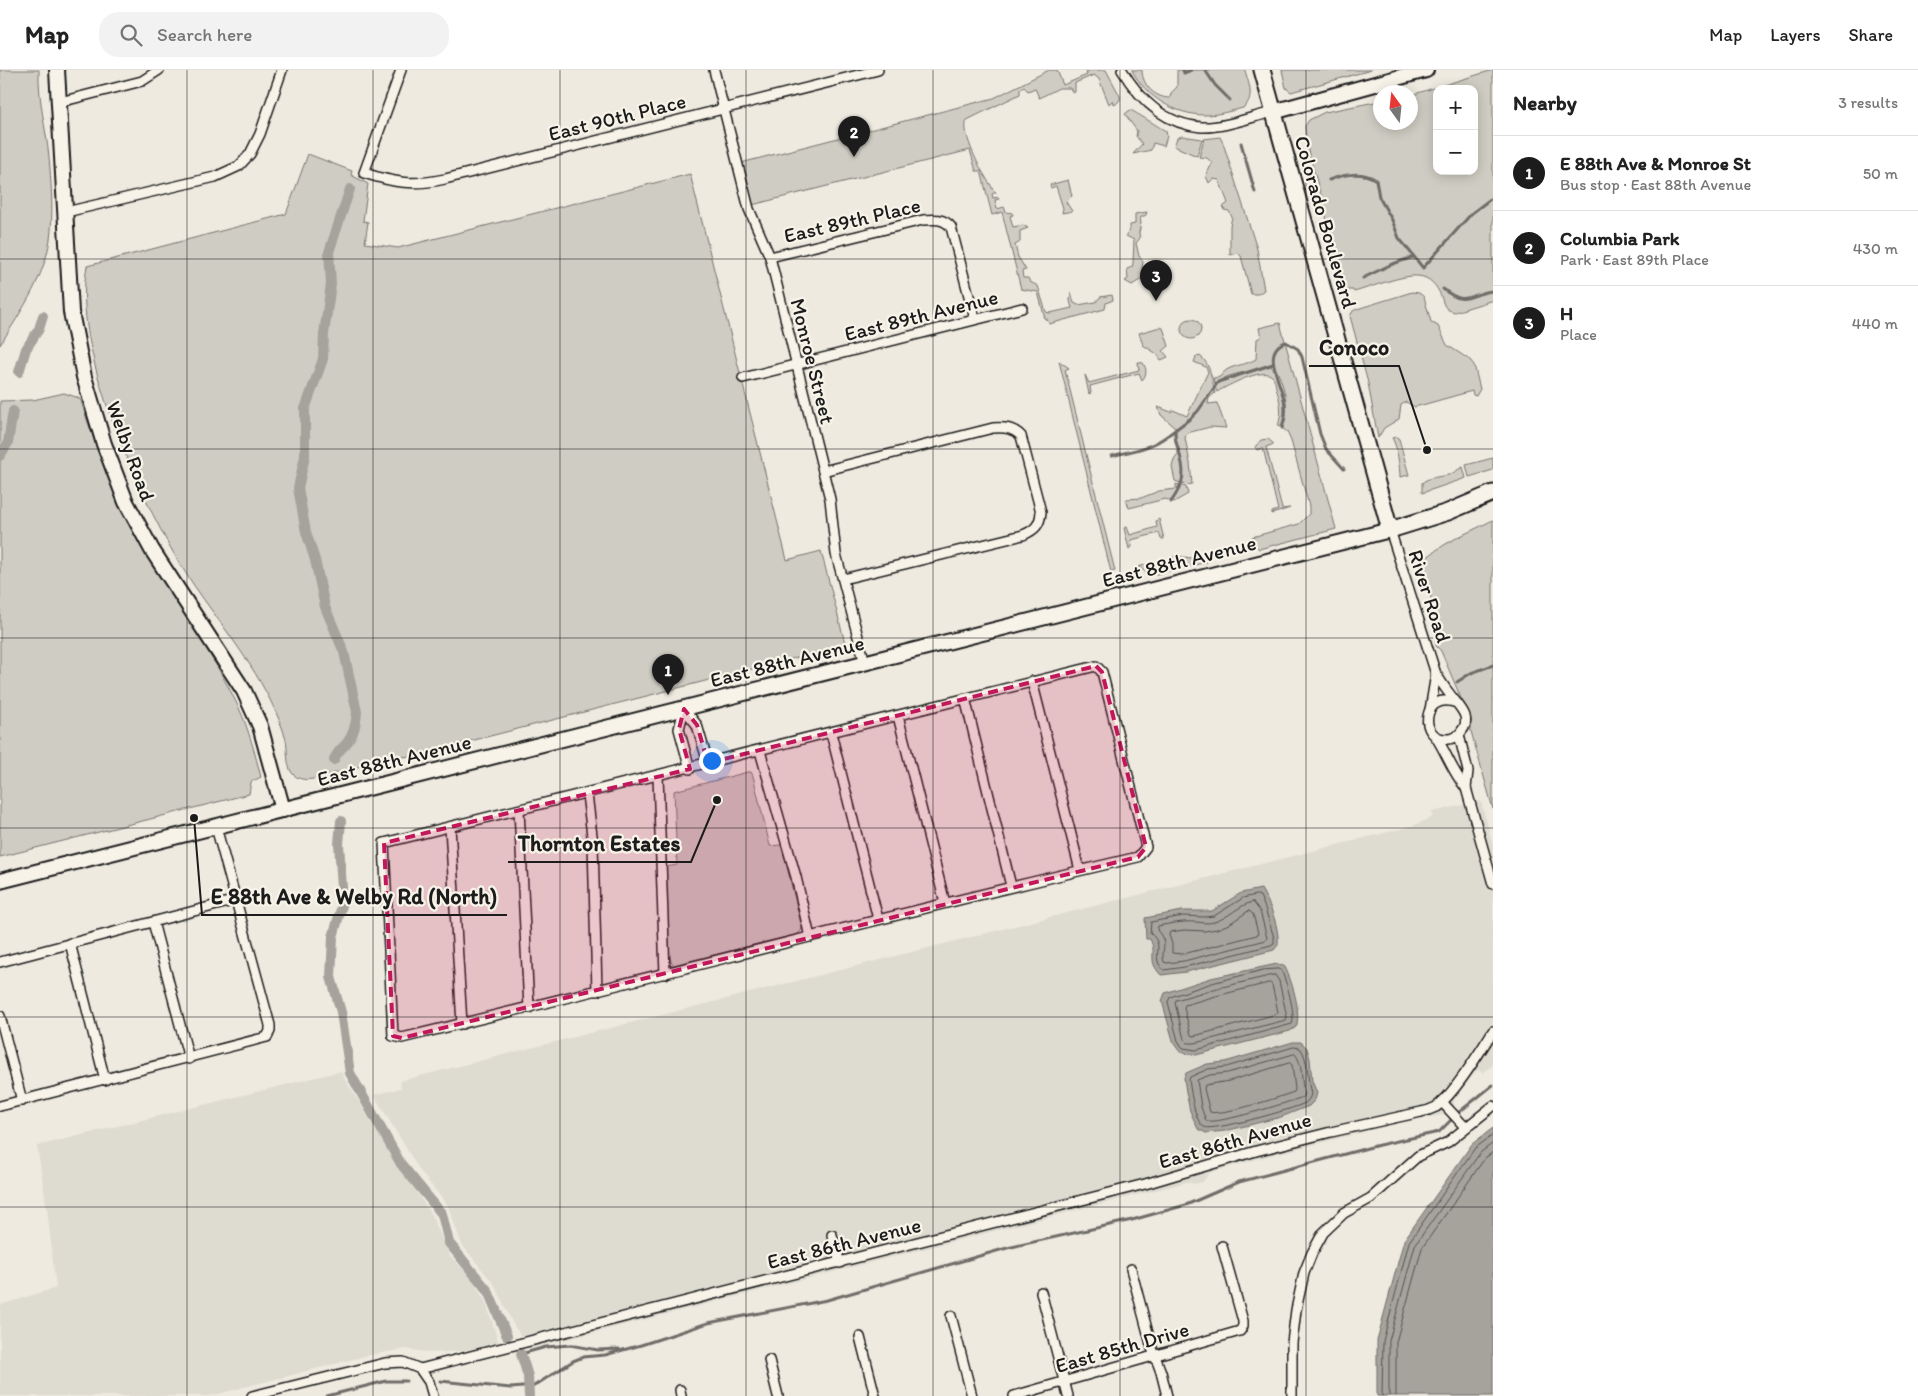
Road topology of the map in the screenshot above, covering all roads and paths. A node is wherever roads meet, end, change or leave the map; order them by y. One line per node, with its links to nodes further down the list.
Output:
1 (57, 70): 10 (main road, Welby Road)
2 (159, 70): 10 (street)
3 (282, 70): 13 (street)
4 (401, 70): 11 (street, East 90th Place)
5 (714, 70): 11 (street, Monroe Street)
6 (878, 70): 11 (street, East 90th Place)
7 (1122, 70): 12 (street)
8 (1262, 70): 12 (main road, Colorado Boulevard)
9 (1426, 70): 12 (main road)
10 (60, 102): 13 (main road, Welby Road)
11 (724, 109): 14 (street, Monroe Street)
12 (1274, 112): 21 (main road, Colorado Boulevard)
13 (66, 212): 40 (main road, Welby Road)
14 (770, 257): 16 (street, East 89th Place); 17 (street, Monroe Street)
15 (1022, 308): 16 (street, East 89th Avenue)
16 (975, 319): 17 (street, East 89th Avenue)
17 (796, 364): 18 (street, East 89th Avenue); 19 (street, Monroe Street)
18 (742, 378)
19 (823, 471): 22 (street, Monroe Street); 22 (street)
20 (1493, 493): 21 (main road, East 88th Avenue)
21 (1390, 530): 23 (main road, East 88th Avenue); 24 (street, River Road)
22 (843, 580): 23 (street, Monroe Street)
23 (864, 664): 28 (main road, East 88th Avenue)
24 (1436, 674): 27 (street, River Road); 29 (street, River Road)
25 (1032, 681): 26 (street); 44 (street); 44 (street)
26 (965, 698): 30 (street); 47 (street)
27 (1457, 703): 29 (street); 32 (street)
28 (684, 709): 35 (street); 36 (street); 40 (main road, East 88th Avenue)
29 (1430, 710): 33 (street)
30 (898, 716): 31 (street); 49 (street)
31 (831, 733): 34 (street); 50 (street)
32 (1459, 735): 33 (street); 38 (street)
33 (1436, 737): 38 (street)
34 (760, 751): 35 (street); 52 (street)
35 (708, 763): 36 (street)
36 (690, 768): 37 (street)
37 (658, 776): 39 (street); 55 (street)
38 (1466, 788): 46 (street)
39 (587, 794): 41 (street); 56 (street)
40 (283, 810): 42 (main road, East 88th Avenue)
41 (519, 810): 43 (street); 57 (street)
42 (216, 827): 45 (main road, East 88th Avenue); 48 (street)
43 (450, 827): 59 (street); 59 (street)
44 (1080, 870): 47 (street)
45 (0, 881)
46 (1493, 884)
47 (1011, 886): 49 (street)
48 (236, 900): 51 (street); 61 (street)
49 (945, 903): 50 (street)
50 (878, 919): 52 (street)
51 (153, 922): 53 (street); 61 (street)
52 (810, 937): 55 (street)
53 (70, 943): 54 (street); 62 (street)
54 (0, 962)
55 (665, 974): 56 (street)
56 (597, 991): 57 (street)
57 (529, 1008): 59 (street)
58 (0, 1016): 63 (street)
59 (462, 1024)
60 (1493, 1031): 64 (street)
61 (189, 1059): 62 (street)
62 (105, 1080): 63 (street)
63 (22, 1101): 65 (street)
64 (1445, 1105): 67 (street); 70 (street, East 86th Avenue)
65 (0, 1106)
66 (1493, 1106): 67 (street)
67 (1462, 1124): 87 (street)
68 (832, 1235): 70 (street)
69 (1222, 1246): 75 (street, East 85th Drive)
70 (840, 1263): 77 (street, East 86th Avenue)
71 (1132, 1269): 75 (street)
72 (1041, 1292): 78 (street)
73 (951, 1316): 83 (street)
74 (860, 1337): 82 (street)
75 (1154, 1356): 78 (street, East 85th Drive); 86 (street)
76 (769, 1360): 81 (street)
77 (420, 1369): 79 (street, East 86th Avenue); 80 (street)
78 (1065, 1383): 84 (street, East 85th Drive); 85 (street)
79 (252, 1396)
80 (433, 1396)
81 (778, 1396)
82 (875, 1396)
83 (972, 1396)
84 (1014, 1396)
85 (1068, 1396)
86 (1167, 1396)
87 (1292, 1396)

